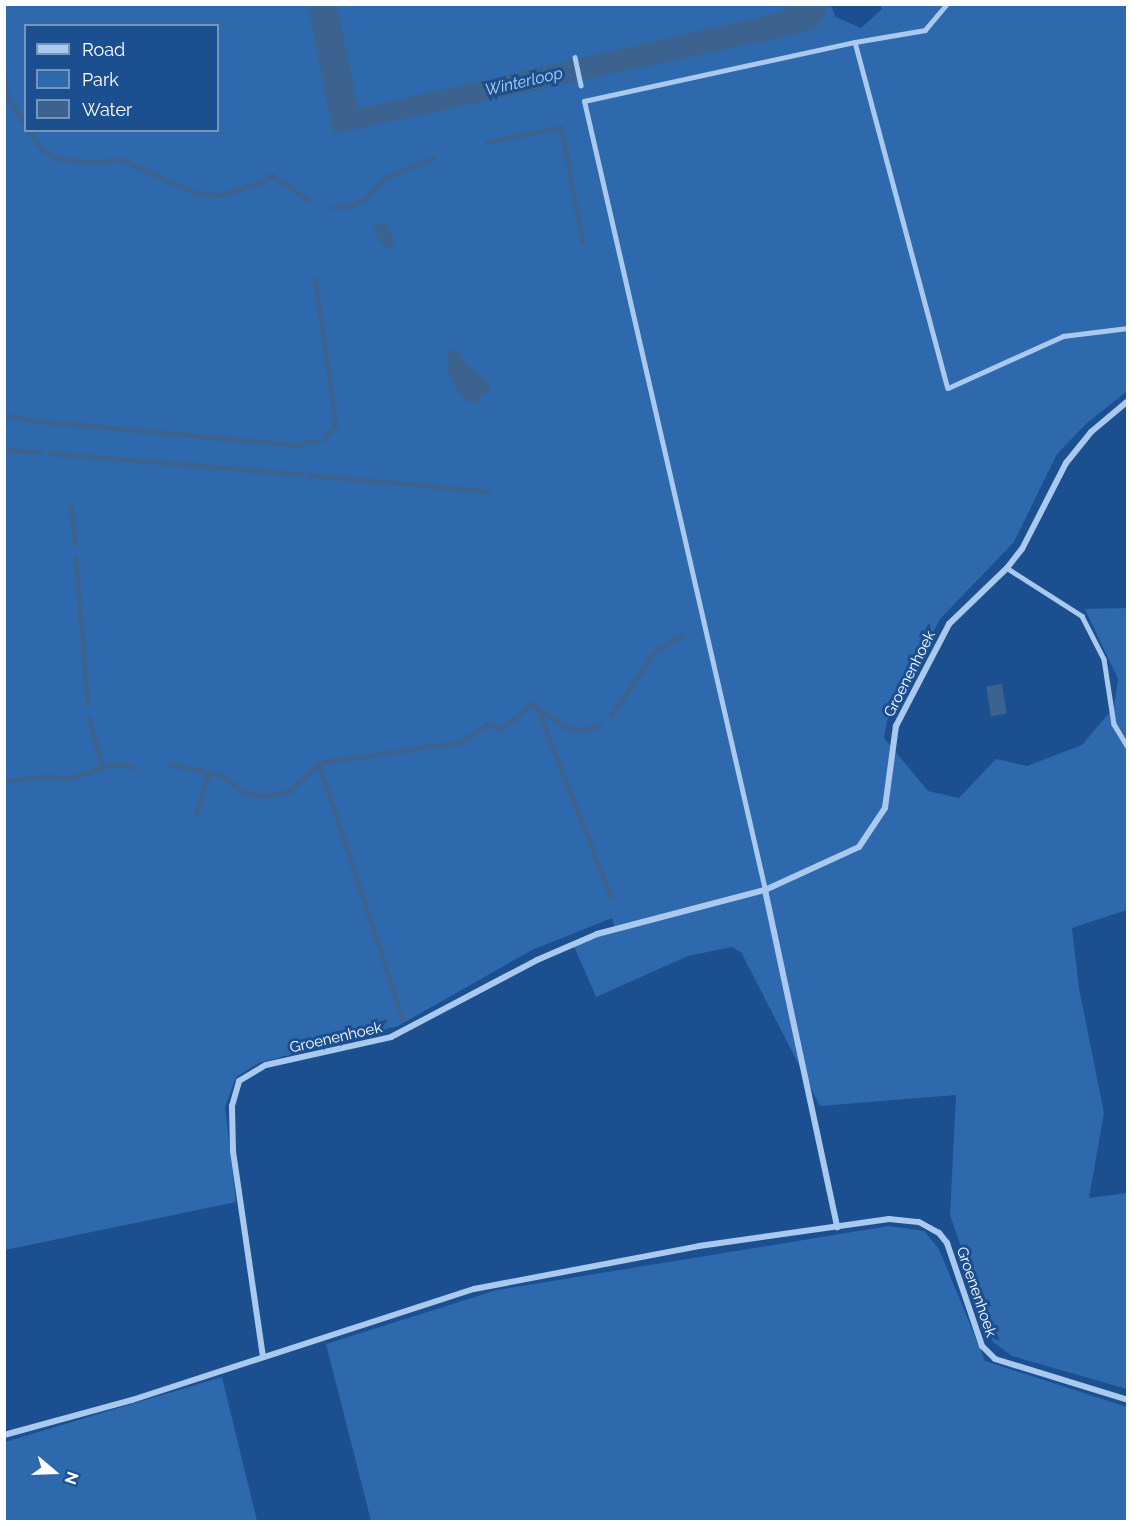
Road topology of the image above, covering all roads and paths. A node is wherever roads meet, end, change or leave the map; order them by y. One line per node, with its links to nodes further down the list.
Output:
1 (947, 4): 2 (lane)
2 (855, 42): 5 (lane); 9 (lane)
3 (575, 57): 4 (lane)
4 (581, 85)
5 (1128, 328)
6 (1128, 401): 7 (street, Groenenhoek)
7 (1007, 568): 8 (lane); 9 (street, Groenenhoek)
8 (1128, 747)
9 (765, 890): 10 (street); 11 (street, Groenenhoek)
10 (837, 1227): 11 (street, Groenenhoek); 12 (street, Groenenhoek)
11 (263, 1357): 13 (street, Groenenhoek)
12 (1128, 1400)
13 (4, 1435)

